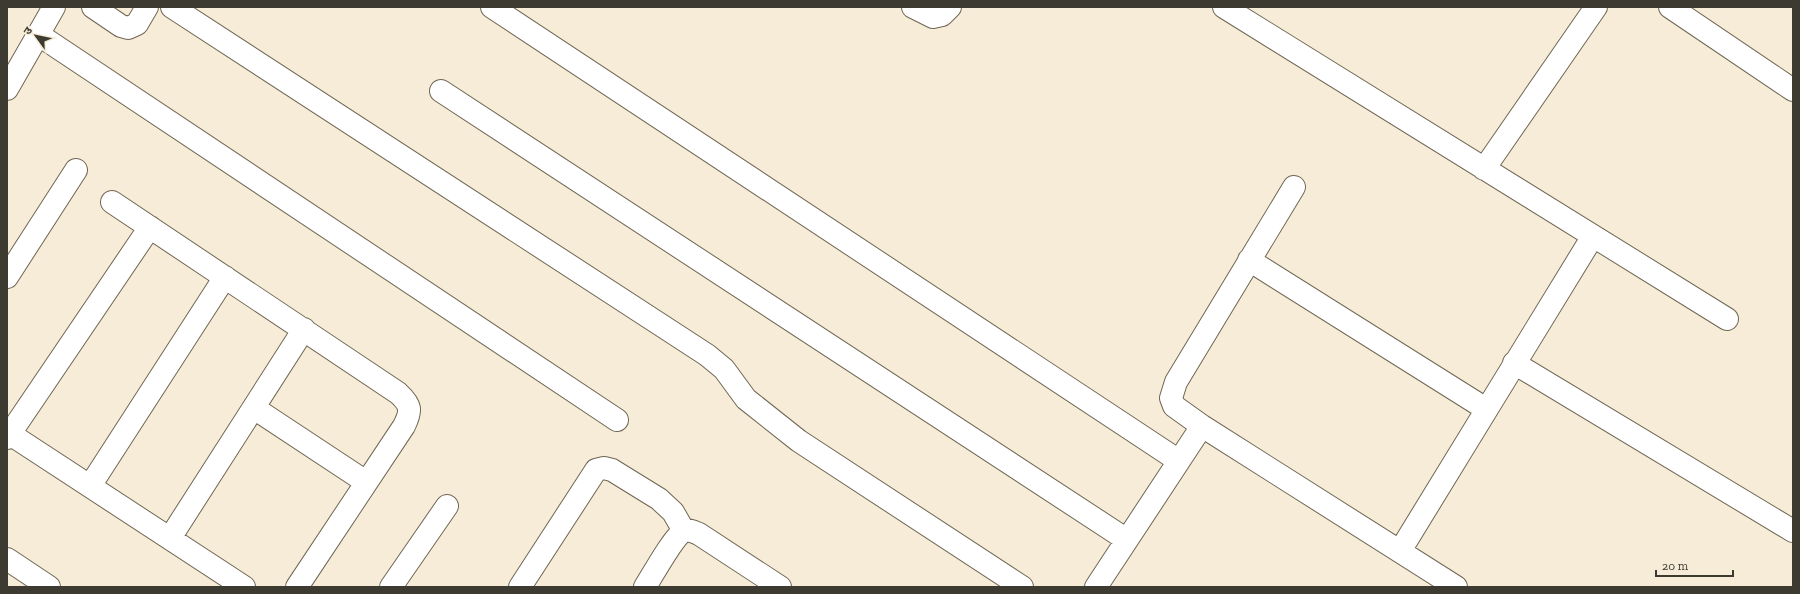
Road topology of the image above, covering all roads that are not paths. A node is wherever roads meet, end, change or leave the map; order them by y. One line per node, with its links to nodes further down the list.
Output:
1 (54, 7): 11 (street)
2 (93, 7): 3 (street)
3 (147, 7)
4 (172, 7): 50 (street)
5 (492, 7): 33 (street)
6 (914, 7): 7 (street)
7 (950, 7)
8 (1224, 7): 16 (street)
9 (1596, 7): 16 (street)
10 (1670, 7): 14 (street)
11 (39, 35): 12 (street); 30 (street)
12 (13, 66): 13 (street)
13 (7, 89)
14 (1793, 90)
15 (441, 91): 40 (street)
16 (1484, 169): 21 (street)
17 (76, 170): 23 (street)
18 (1294, 186): 22 (street)
19 (112, 202): 20 (street)
20 (150, 227): 24 (street); 32 (street)
21 (1592, 236): 25 (street); 27 (street)
22 (1249, 260): 29 (street); 31 (street)
23 (7, 277)
24 (225, 277): 26 (street); 35 (street)
25 (1727, 320)
26 (304, 329): 28 (street); 34 (street)
27 (1514, 363): 29 (street); 38 (street)
28 (254, 408): 34 (street); 39 (street)
29 (1486, 409): 41 (street)
30 (617, 420)
31 (1202, 426): 33 (street); 41 (street)
32 (8, 434): 35 (street)
33 (1179, 461): 40 (street)
34 (366, 482): 45 (street)
35 (90, 486): 39 (street)
36 (447, 506): 46 (street)
37 (684, 531): 47 (street); 48 (street); 49 (street)
38 (1793, 531)
39 (170, 538): 44 (street)
40 (1127, 540): 51 (street)
41 (1400, 551): 52 (street)
42 (7, 559): 43 (street)
43 (49, 587)
44 (244, 587)
45 (297, 587)
46 (391, 587)
47 (520, 587)
48 (645, 587)
49 (780, 587)
50 (1022, 587)
51 (1096, 587)
52 (1456, 587)

